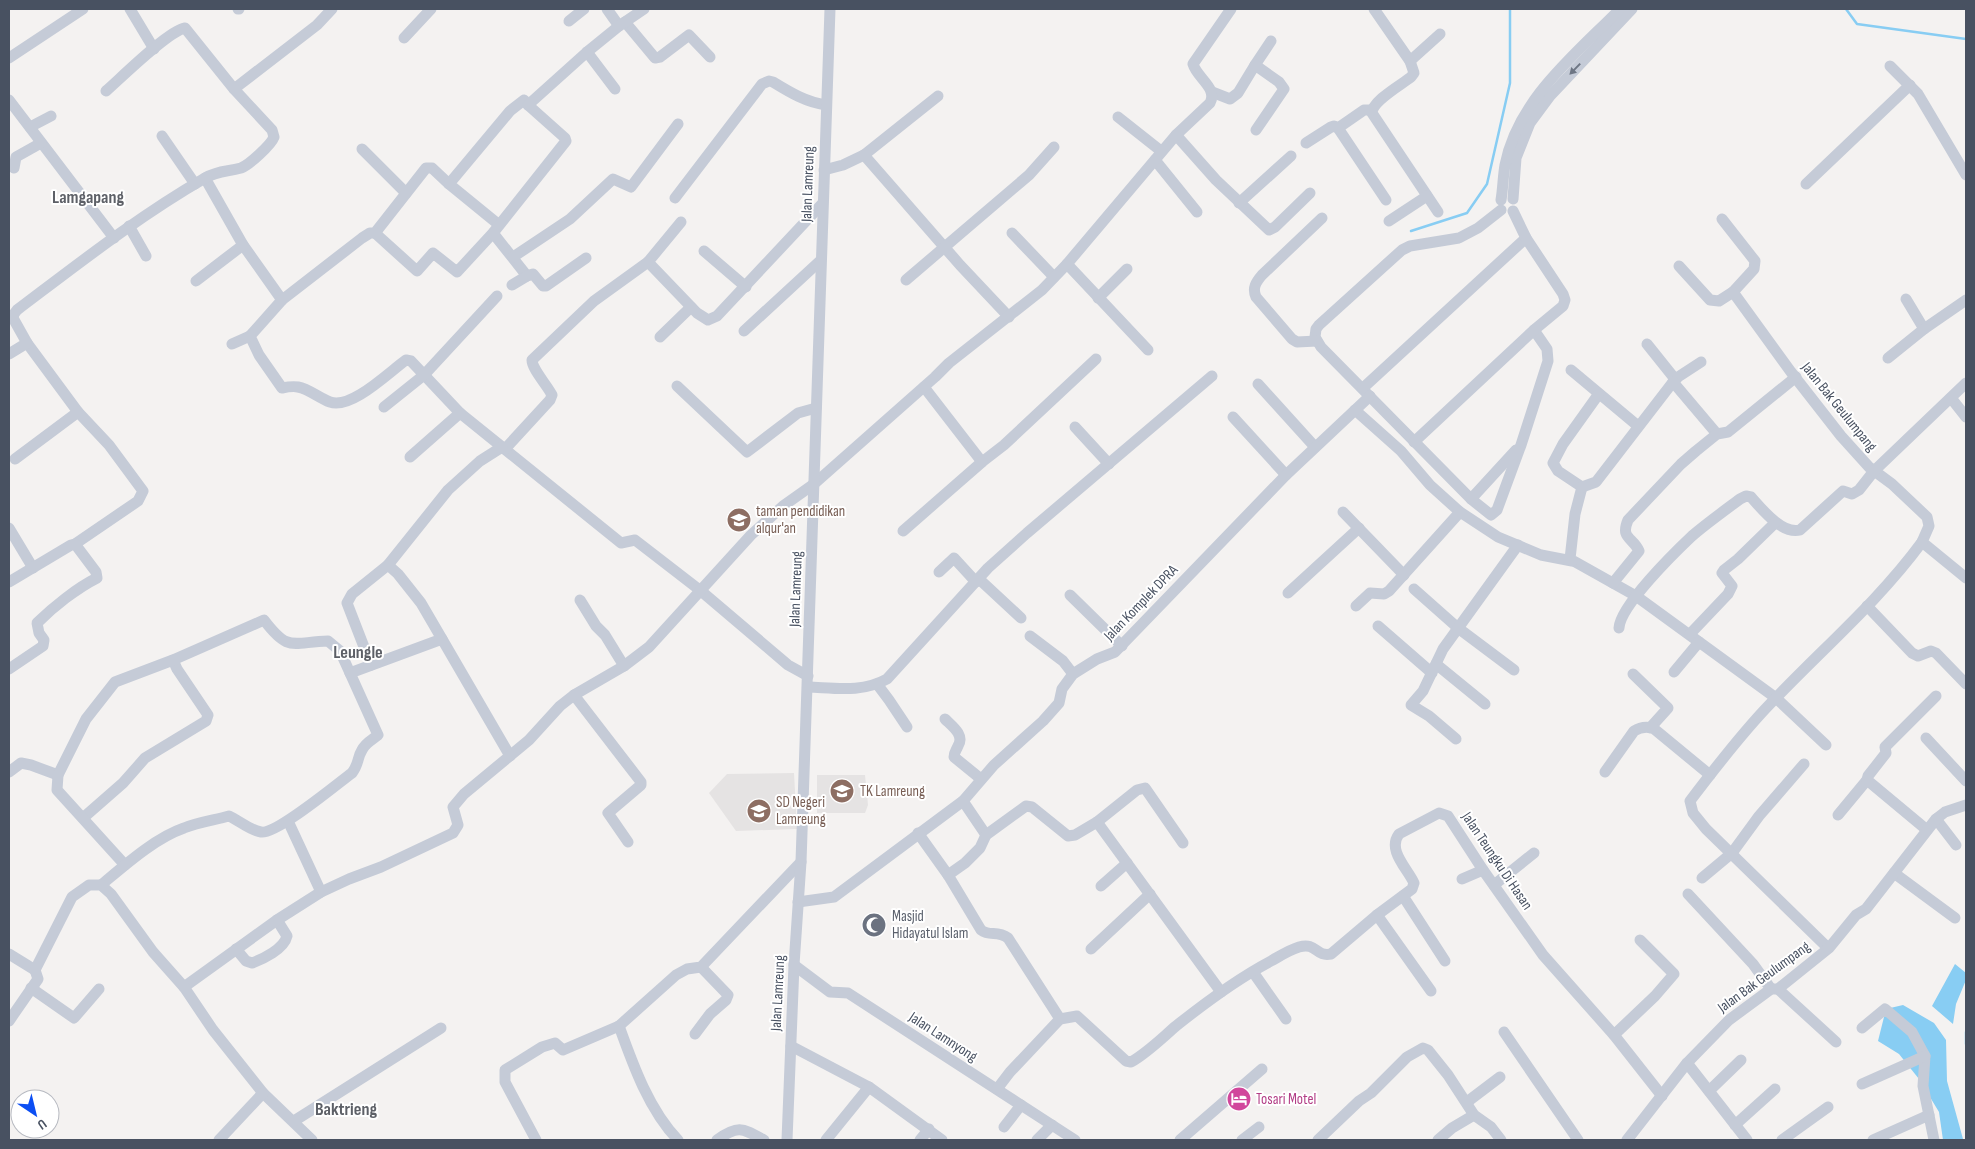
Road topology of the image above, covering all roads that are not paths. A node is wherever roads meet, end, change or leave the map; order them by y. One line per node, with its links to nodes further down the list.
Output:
1 (83, 9): 21 (street)
2 (130, 9): 18 (street)
3 (332, 9): 27 (street)
4 (431, 9): 16 (street)
5 (584, 9): 13 (street)
6 (607, 9): 14 (street)
7 (644, 9): 14 (street)
8 (830, 9): 34 (street, Jalan Lamreung)
9 (1231, 9): 30 (street)
10 (1374, 9): 22 (street)
11 (1620, 9): 25 (street)
12 (1632, 9): 25 (street, one-way to 25)
13 (569, 21)
14 (622, 24): 19 (street); 20 (street)
15 (1440, 34): 22 (street)
16 (404, 38)
17 (1271, 41): 23 (street)
18 (154, 49): 27 (street); 29 (street)
19 (587, 52): 28 (street); 33 (street)
20 (710, 57)
21 (9, 58)
22 (1410, 61): 35 (street)
23 (1255, 65): 30 (street); 41 (street)
24 (1890, 66): 26 (street)
25 (1558, 80): 61 (street); 65 (street)
26 (1910, 85): 53 (street); 56 (street)
27 (234, 89): 54 (street)
28 (615, 89)
29 (106, 92)
30 (1212, 92): 42 (street)
31 (938, 96): 48 (street)
32 (9, 100): 39 (street); 77 (street)
33 (528, 105): 55 (street); 74 (street)
34 (826, 105): 52 (street, Jalan Lamreung); 60 (street)
35 (1371, 110): 40 (street); 59 (street)
36 (51, 116): 39 (street)
37 (1118, 117): 49 (street)
38 (678, 124): 83 (street)
39 (30, 127): 44 (street)
40 (1338, 128): 45 (street); 62 (street)
41 (1256, 130)
42 (1176, 135): 49 (street); 63 (street)
43 (162, 136): 54 (street)
44 (41, 143): 51 (street); 77 (street)
45 (1306, 143)
46 (1054, 147): 80 (street)
47 (362, 149): 57 (street)
48 (864, 155): 52 (street); 80 (street)
49 (1158, 156): 67 (street); 87 (street)
50 (1290, 156): 63 (street)
51 (14, 168)
52 (824, 170): 64 (street, Jalan Lamreung)
53 (1965, 170)
54 (200, 181): 73 (street); 79 (street)
55 (448, 184): 57 (street); 74 (street)
56 (1806, 184)
57 (406, 193): 75 (street)
58 (1310, 193): 63 (street)
59 (1427, 196): 68 (street); 71 (street)
60 (675, 198)
61 (1513, 199): 65 (street); 66 (street)
62 (1386, 200)
63 (1239, 203)
64 (822, 204): 85 (street, Jalan Lamreung); 95 (street)
65 (1501, 205): 66 (street); 109 (street)
66 (1513, 211): 78 (street)
67 (1197, 212)
68 (1438, 212)
69 (1322, 218): 109 (street)
70 (1722, 220): 96 (street)
71 (1389, 221)
72 (681, 222): 86 (street)
73 (129, 226): 77 (street); 82 (street)
74 (495, 228): 75 (street); 83 (street)
75 (375, 233): 100 (street)
76 (1012, 233): 91 (street)
77 (114, 238): 110 (street)
78 (1526, 238): 105 (street); 127 (street, Jalan Komplek DPRA)
79 (243, 245): 93 (street); 100 (street)
80 (944, 246): 92 (street); 103 (street)
81 (704, 251): 95 (street)
82 (146, 256)
83 (513, 257): 90 (street)
84 (586, 258): 90 (street)
85 (820, 261): 106 (street); 131 (street, Jalan Lamreung)
86 (648, 262): 102 (street); 143 (street)
87 (1067, 264): 91 (street); 98 (street)
88 (1680, 266): 96 (street)
89 (1127, 269): 98 (street)
90 (527, 276): 94 (street)
91 (1054, 277): 103 (street)
92 (906, 280)
93 (196, 281)
94 (512, 285)
95 (746, 287): 102 (street)
96 (1733, 292): 121 (street, Jalan Bak Geulumpang)
97 (497, 296): 119 (street)
98 (1098, 298): 113 (street)
99 (1906, 299): 104 (street)
100 (282, 300): 107 (street)
101 (1966, 300): 104 (street)
102 (691, 307): 108 (street)
103 (1009, 317): 126 (street)
104 (1924, 328): 115 (street)
105 (1534, 330): 140 (street); 141 (street)
106 (744, 331)
107 (250, 336): 111 (street); 119 (street)
108 (660, 337)
109 (1317, 341): 127 (street)
110 (27, 343): 114 (street); 133 (street)
111 (232, 344)
112 (1647, 344): 122 (street)
113 (1148, 350)
114 (9, 354)
115 (1888, 358)
116 (1096, 359): 146 (street)
117 (1701, 362): 122 (street)
118 (1571, 370): 128 (street)
119 (424, 374): 130 (street); 134 (street)
120 (1212, 376): 147 (street)
121 (1796, 377): 139 (street); 148 (street, Jalan Bak Geulumpang)
122 (1674, 381): 137 (street); 139 (street)
123 (1966, 383): 129 (street)
124 (1258, 384): 142 (street)
125 (677, 386): 131 (street)
126 (924, 387): 146 (street); 150 (street)
127 (1366, 392): 132 (street, Jalan Komplek DPRA); 140 (street)
128 (1598, 395): 137 (street); 151 (street)
129 (1951, 398): 136 (street); 148 (street)
130 (384, 407)
131 (816, 408): 150 (street, Jalan Lamreung)
132 (1356, 410): 142 (street, Jalan Komplek DPRA); 154 (street)
133 (78, 412): 145 (street); 160 (street)
134 (460, 413): 143 (street); 144 (street)
135 (1233, 417): 149 (street)
136 (1966, 418)
137 (1638, 426): 151 (street)
138 (1075, 427): 147 (street)
139 (1717, 434): 170 (street)
140 (1414, 442): 152 (street)
141 (1521, 445): 152 (street); 152 (street)
142 (1315, 447): 149 (street, Jalan Komplek DPRA)
143 (504, 448): 163 (street); 172 (street)
144 (410, 457)
145 (15, 459)
146 (982, 462): 158 (street)
147 (1109, 464): 168 (street)
148 (1874, 471): 155 (street); 159 (street, Jalan Bak Geulumpang)
149 (1286, 475): 186 (street, Jalan Komplek DPRA)
150 (814, 484): 172 (street); 197 (street, Jalan Lamreung)
151 (1582, 487): 162 (street)
152 (1471, 499)
153 (1343, 512): 157 (street)
154 (1460, 512): 161 (street); 166 (street)
155 (1775, 523): 175 (street); 184 (street)
156 (9, 528): 164 (street)
157 (1359, 528): 166 (street); 173 (street)
158 (903, 531)
159 (1922, 542): 167 (street); 178 (street)
160 (75, 544): 164 (street); 191 (street)
161 (1518, 545): 162 (street); 181 (street)
162 (1572, 561): 170 (street)
163 (388, 565): 185 (street); 188 (street)
164 (33, 568): 169 (street)
165 (939, 572): 168 (street)
166 (1404, 575): 177 (street)
167 (1966, 578)
168 (977, 581): 179 (street); 198 (street)
169 (9, 582)
170 (1614, 583): 175 (street)
171 (1414, 589): 181 (street)
172 (701, 590): 189 (street); 197 (street)
173 (1288, 593)
174 (1070, 595): 186 (street)
175 (1636, 596): 182 (street); 184 (street)
176 (580, 600): 189 (street)
177 (1356, 606)
178 (1867, 606): 199 (street); 202 (street)
179 (1021, 618)
180 (1378, 626): 190 (street)
181 (1458, 628): 190 (street); 192 (street)
182 (1619, 628)
183 (1030, 636): 195 (street)
184 (1695, 638): 193 (street); 202 (street)
185 (442, 639): 188 (street); 210 (street)
186 (1122, 646): 195 (street, Jalan Komplek DPRA)
187 (173, 660): 194 (street); 214 (street); 222 (street)
188 (371, 664): 194 (street)
189 (624, 666): 200 (street)
190 (1434, 668): 203 (street); 208 (street)
191 (9, 669)
192 (1514, 670)
193 (1674, 672)
194 (350, 673): 224 (street)
195 (1073, 674): 216 (street, Jalan Komplek DPRA)
196 (1633, 674): 206 (street)
197 (808, 682): 198 (street); 234 (street, Jalan Lamreung)
198 (877, 684): 205 (street)
199 (1966, 684)
200 (574, 695): 210 (street); 229 (street)
201 (1936, 696): 217 (street)
202 (1776, 698): 209 (street); 215 (street)
203 (1485, 704)
204 (945, 719): 216 (street)
205 (907, 727)
206 (1650, 728): 213 (street); 215 (street)
207 (1926, 738): 218 (street)
208 (1456, 739)
209 (1826, 745)
210 (510, 756): 245 (street)
211 (1804, 764): 233 (street)
212 (9, 772): 214 (street)
213 (1605, 772)
214 (58, 775): 222 (street)
215 (1710, 775): 233 (street)
216 (981, 779): 219 (street, Jalan Komplek DPRA)
217 (1866, 780): 221 (street); 226 (street)
218 (1966, 780)
219 (963, 801): 227 (street, Jalan Komplek DPRA); 228 (street)
220 (1966, 805): 223 (street, Jalan Bak Geulumpang)
221 (1838, 815)
222 (83, 818): 236 (street)
223 (1936, 819): 226 (street, Jalan Bak Geulumpang); 231 (street)
224 (288, 821): 236 (street); 245 (street)
225 (1097, 822): 228 (street); 230 (street); 235 (street)
226 (1927, 830): 238 (street, Jalan Bak Geulumpang)
227 (918, 833): 239 (street); 249 (street, Jalan Komplek DPRA)
228 (986, 835): 239 (street)
229 (628, 842)
230 (1183, 843)
231 (1956, 845)
232 (1534, 853): 243 (street)
233 (1732, 853): 240 (street); 254 (street)
234 (801, 862): 249 (street, Jalan Lamreung); 260 (street)
235 (1127, 863): 244 (street); 246 (street)
236 (125, 865): 242 (street)
237 (1483, 870): 241 (street); 243 (street, Jalan Teungku Di Hasan); 248 (street, Jalan Teungku Di Hasan)
238 (1894, 872): 251 (street); 254 (street, Jalan Bak Geulumpang)
239 (948, 875): 269 (street)
240 (1702, 878)
241 (1462, 879)
242 (101, 885): 261 (street); 263 (street)
243 (1494, 885): 277 (street, Jalan Teungku Di Hasan)
244 (1101, 886)
245 (320, 892): 252 (street)
246 (1150, 894): 256 (street); 268 (street)
247 (1688, 894): 266 (street)
248 (1403, 896): 250 (street); 258 (street)
249 (798, 902): 259 (street, Jalan Lamreung)
250 (1376, 915): 262 (street); 267 (street)
251 (1956, 918)
252 (277, 920): 255 (street); 255 (street)
253 (1640, 940): 277 (street)
254 (1828, 948): 266 (street, Jalan Bak Geulumpang)
255 (236, 949): 263 (street)
256 (1091, 949)
257 (9, 954): 261 (street)
258 (1445, 961)
259 (794, 965): 279 (street, Jalan Lamreung); 287 (street, Jalan Lamnyong)
260 (702, 967): 272 (street); 276 (street)
261 (35, 970): 264 (street)
262 (1253, 972): 268 (street); 270 (street)
263 (184, 987): 290 (street)
264 (31, 988): 265 (street); 271 (street)
265 (99, 989)
266 (1774, 989): 278 (street); 282 (street, Jalan Bak Geulumpang)
267 (1431, 991)
268 (1221, 992): 269 (street)
269 (1060, 1019): 287 (street)
270 (1286, 1019)
271 (9, 1022)
272 (619, 1026): 306 (street); 307 (street)
273 (441, 1028): 297 (street)
274 (1862, 1028): 280 (street)
275 (1504, 1032): 322 (street)
276 (695, 1034)
277 (1614, 1035): 291 (street, Jalan Teungku Di Hasan)
278 (1836, 1042)
279 (791, 1046): 286 (street); 310 (street, Jalan Lamreung)
280 (1925, 1056): 285 (street); 296 (street)
281 (1741, 1060): 289 (street)
282 (1687, 1064): 289 (street); 291 (street, Jalan Bak Geulumpang)
283 (1262, 1068): 316 (street)
284 (1500, 1077): 292 (street)
285 (1862, 1084)
286 (869, 1087): 302 (street); 311 (street)
287 (997, 1089): 293 (street, Jalan Lamnyong)
288 (1774, 1089): 299 (street)
289 (1708, 1091): 299 (street)
290 (263, 1093): 297 (street); 304 (street)
291 (1662, 1096): 323 (street, Jalan Bak Geulumpang)
292 (1467, 1102): 295 (street); 303 (street)
293 (1021, 1105): 298 (street, Jalan Lamnyong); 300 (street)
294 (1828, 1107): 325 (street)
295 (1474, 1115): 320 (street); 321 (street)
296 (1929, 1115): 326 (street); 327 (street)
297 (294, 1121): 305 (street)
298 (1052, 1125): 314 (street); 315 (street, Jalan Lamnyong)
299 (1735, 1125): 324 (street)
300 (1004, 1127)
301 (1259, 1127): 317 (street)
302 (929, 1129): 312 (street); 313 (street)
303 (1328, 1131): 318 (street); 319 (street)
304 (219, 1140)
305 (312, 1140)
306 (536, 1140)
307 (678, 1140)
308 (717, 1140): 309 (street)
309 (764, 1140)
310 (787, 1140)
311 (826, 1140)
312 (920, 1140)
313 (942, 1140)
314 (1037, 1140)
315 (1075, 1140)
316 (1180, 1140)
317 (1242, 1140)
318 (1318, 1140)
319 (1336, 1140)
320 (1438, 1140)
321 (1502, 1140)
322 (1578, 1140)
323 (1627, 1140)
324 (1747, 1140)
325 (1782, 1140)
326 (1873, 1140)
327 (1934, 1140)

